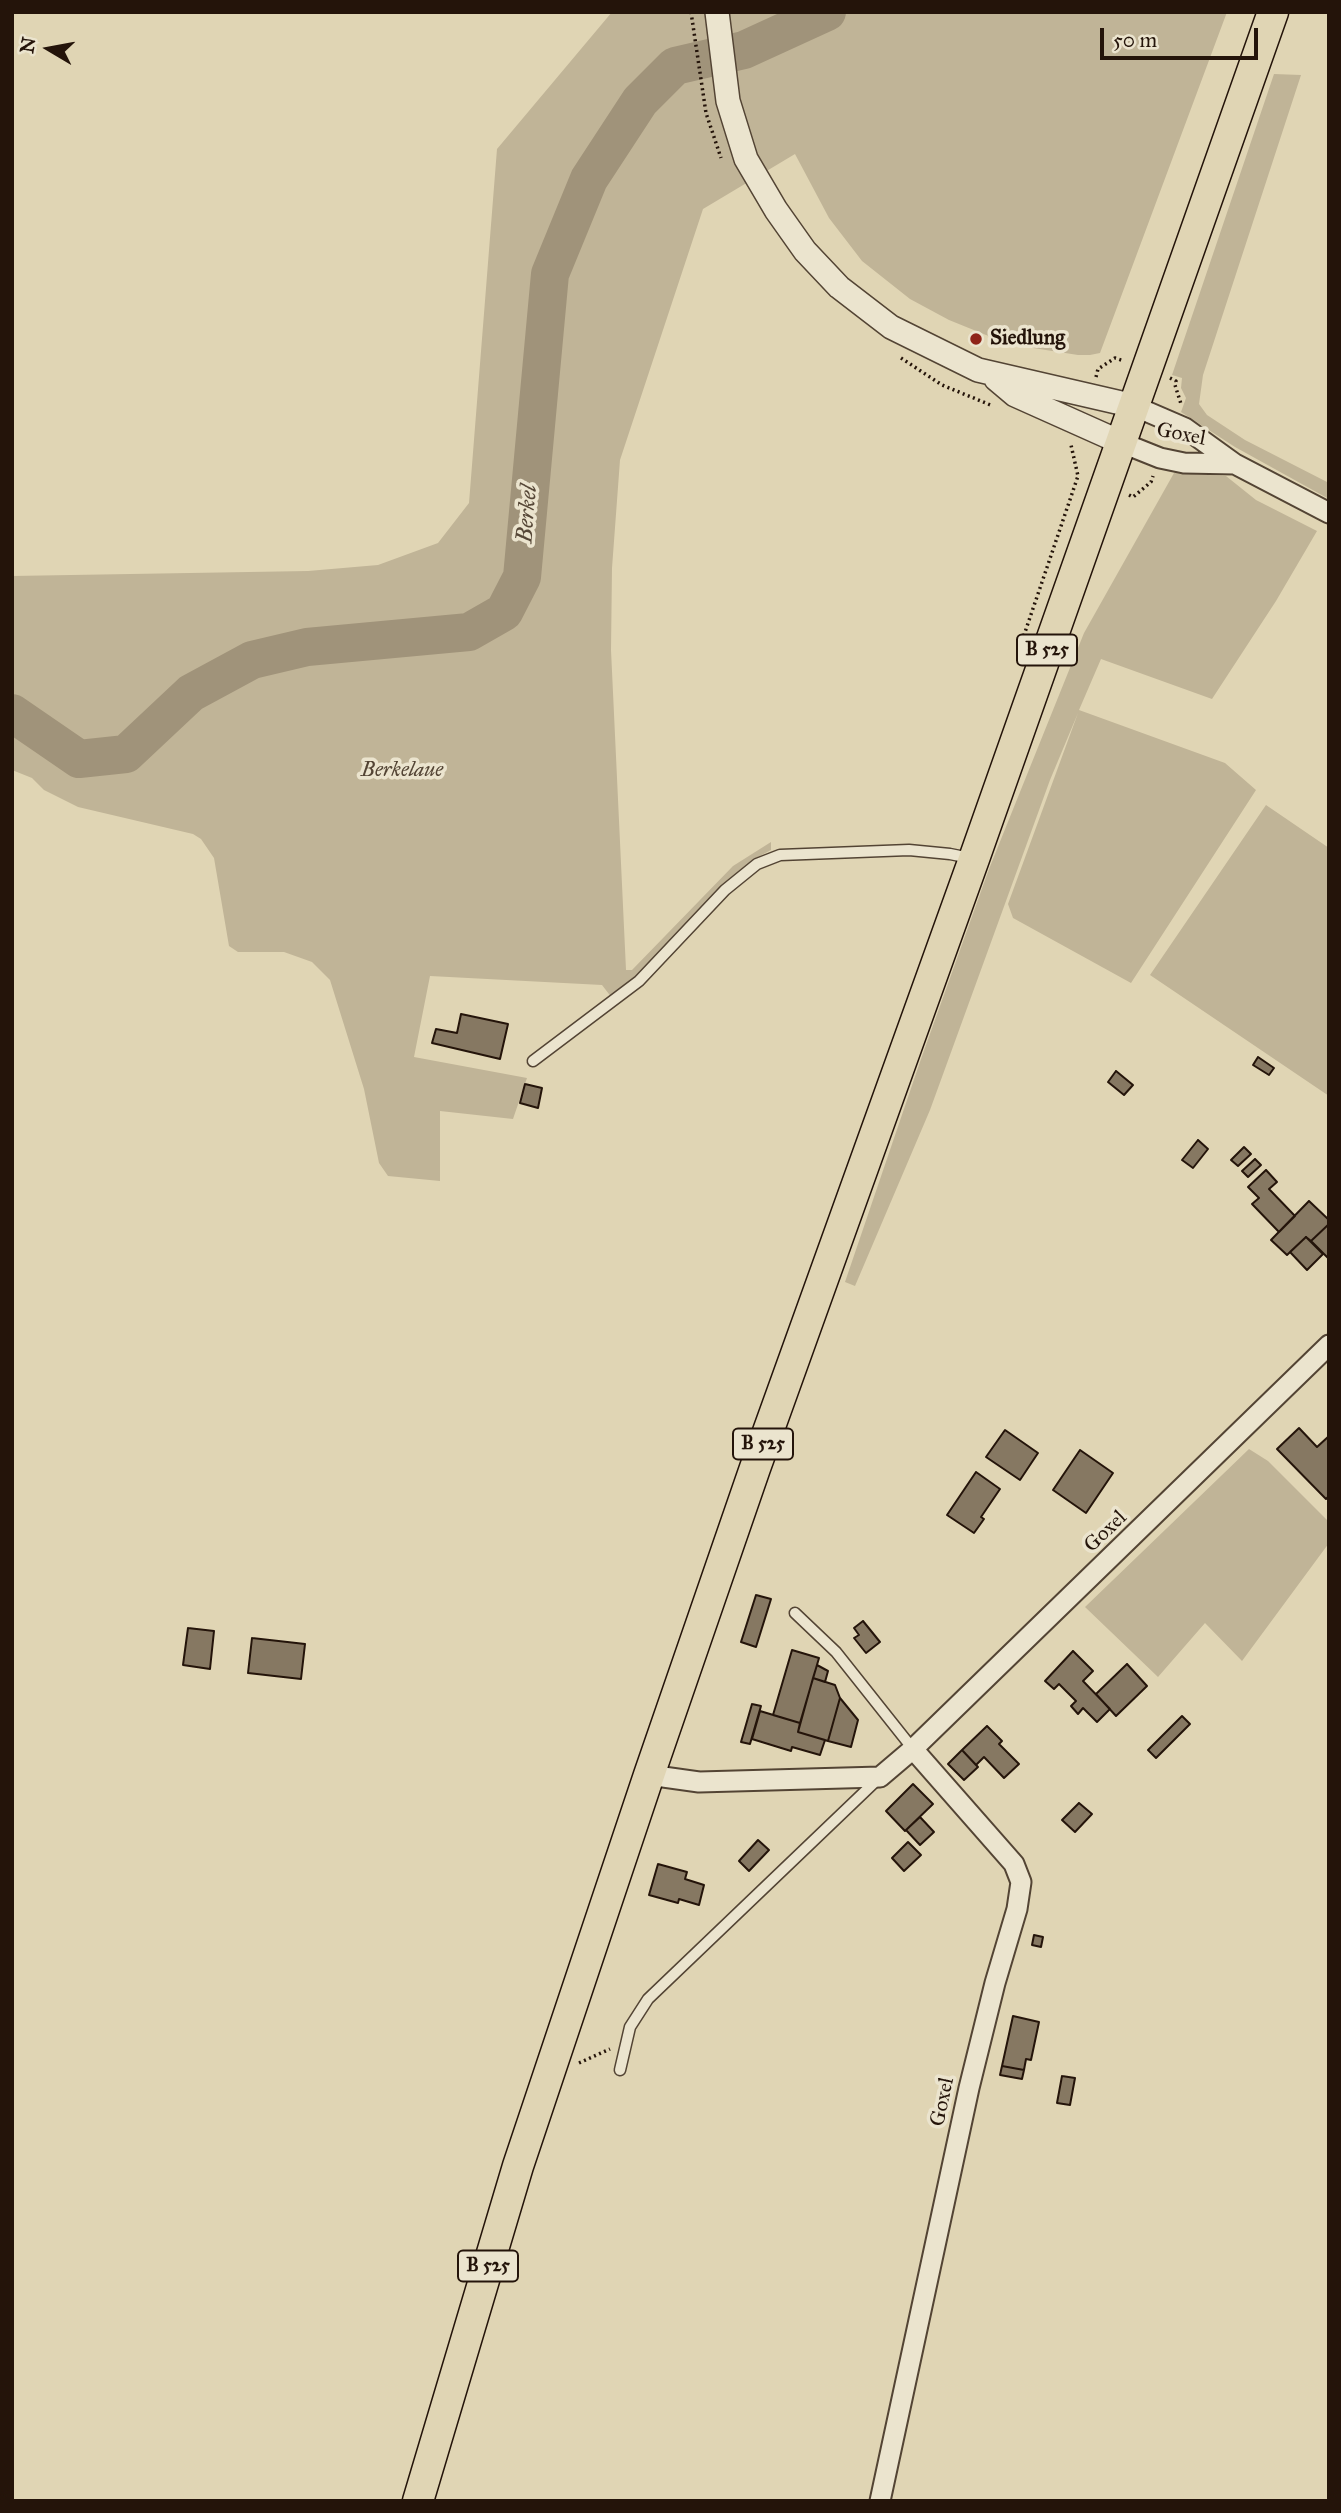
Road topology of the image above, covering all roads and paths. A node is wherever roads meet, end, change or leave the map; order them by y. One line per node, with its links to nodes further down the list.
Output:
1 (716, 12): 6 (street)
2 (1273, 12): 9 (main road, B 525)
3 (691, 14): 4 (path)
4 (701, 91)
5 (1115, 358): 7 (path)
6 (991, 375): 9 (street); 11 (street)
7 (1095, 378)
8 (1169, 378): 10 (path)
9 (1134, 406): 10 (street, Goxel); 11 (main road, B 525)
10 (1185, 428): 13 (street, Goxel)
11 (1121, 442): 12 (street, Goxel); 16 (main road, B 525)
12 (1160, 458): 13 (street, Goxel); 14 (path)
13 (1234, 464): 15 (street, Goxel)
14 (1124, 494)
15 (1329, 513)
16 (974, 859): 17 (lane); 21 (main road, B 525)
17 (533, 1061)
18 (1329, 1345): 20 (street, Goxel)
19 (795, 1613): 20 (lane)
20 (914, 1749): 22 (street, Goxel); 25 (street, Goxel)
21 (649, 1775): 22 (street); 24 (main road, B 525)
22 (880, 1777): 23 (lane)
23 (620, 2070)
24 (418, 2501)
25 (880, 2501)

